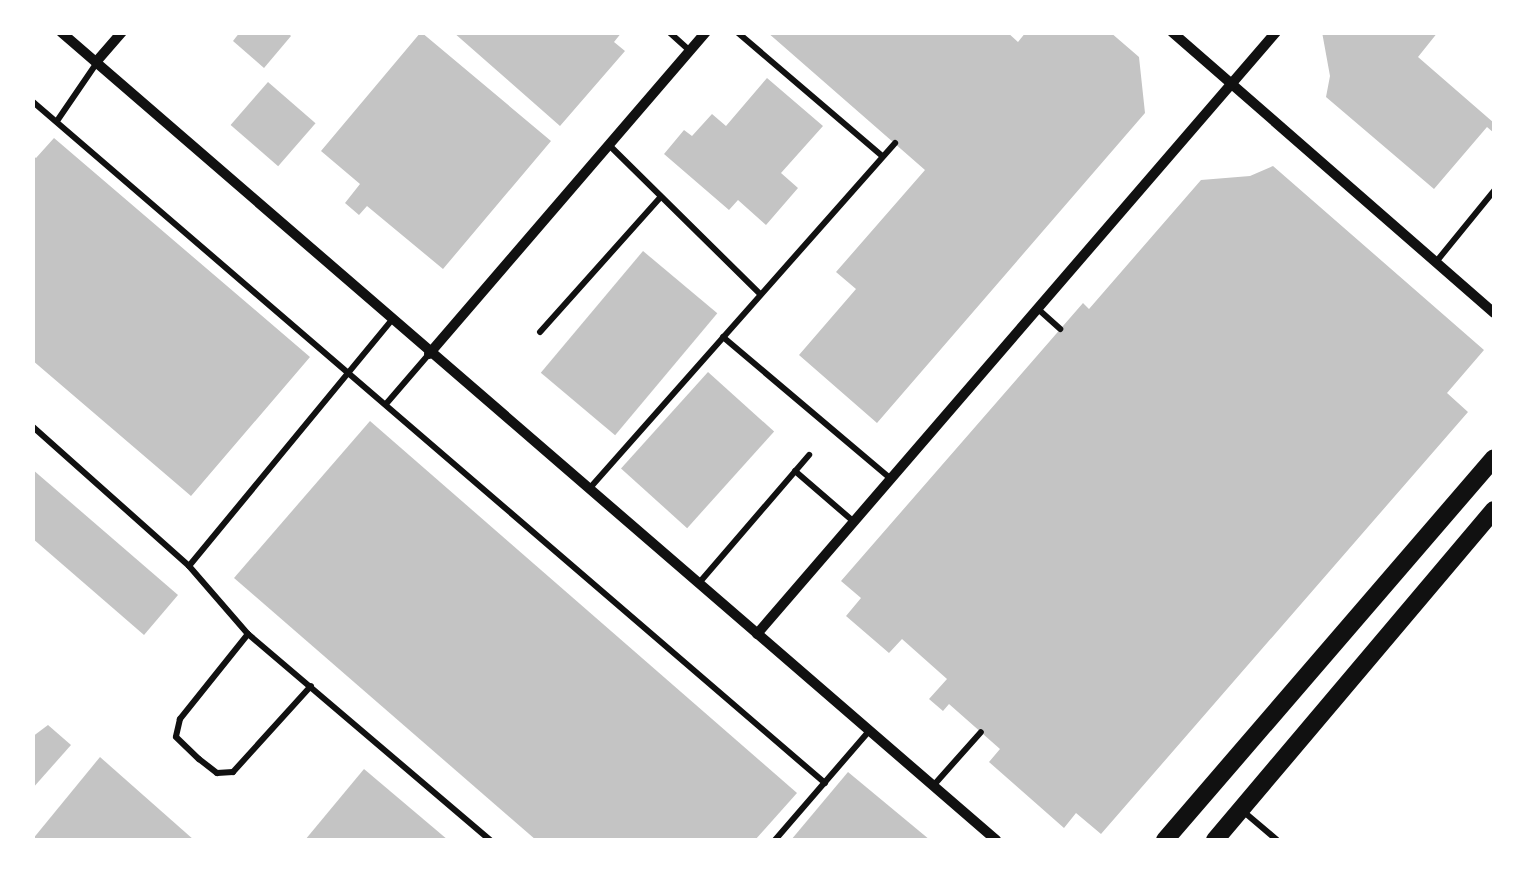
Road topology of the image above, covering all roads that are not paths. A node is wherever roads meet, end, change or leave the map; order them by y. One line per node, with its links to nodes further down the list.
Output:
1 (61, 32): 9 (street)
2 (122, 32): 9 (street)
3 (669, 32): 8 (lane)
4 (706, 32): 8 (street)
5 (737, 32): 15 (lane)
6 (1172, 32): 10 (street)
7 (1276, 32): 10 (street)
8 (690, 51): 14 (street)
9 (96, 62): 12 (lane); 22 (street)
10 (1231, 84): 18 (street); 20 (street)
11 (32, 100): 12 (lane)
12 (56, 121): 27 (lane)
13 (895, 143): 15 (lane)
14 (609, 145): 17 (lane); 26 (street)
15 (881, 155): 19 (lane)
16 (1494, 192): 18 (lane)
17 (660, 198): 19 (lane); 24 (lane)
18 (1436, 262): 21 (street)
19 (760, 294): 25 (lane)
20 (1038, 309): 23 (lane); 33 (street)
21 (1494, 313)
22 (391, 321): 26 (street); 27 (lane)
23 (1060, 329)
24 (540, 332)
25 (723, 336): 33 (lane); 34 (lane)
26 (429, 354): 28 (lane); 34 (street)
27 (348, 372): 28 (lane); 37 (lane)
28 (386, 404): 44 (lane)
29 (32, 426): 37 (lane)
30 (809, 454): 32 (lane)
31 (1494, 458): 50 (main road)
32 (795, 471): 36 (lane); 38 (lane)
33 (891, 479): 36 (street)
34 (588, 490): 38 (street)
35 (1494, 510): 46 (main road)
36 (854, 522): 40 (street)
37 (189, 566): 39 (lane)
38 (698, 584): 40 (street)
39 (248, 634): 41 (lane); 41 (lane)
40 (757, 634): 42 (street)
41 (311, 686): 47 (lane)
42 (869, 731): 44 (lane); 45 (street)
43 (981, 732): 45 (lane)
44 (825, 783): 48 (lane)
45 (932, 786): 49 (street)
46 (1242, 810): 51 (main road); 52 (lane)
47 (490, 840)
48 (775, 840)
49 (996, 840)
50 (1165, 840)
51 (1216, 840)
52 (1277, 840)

